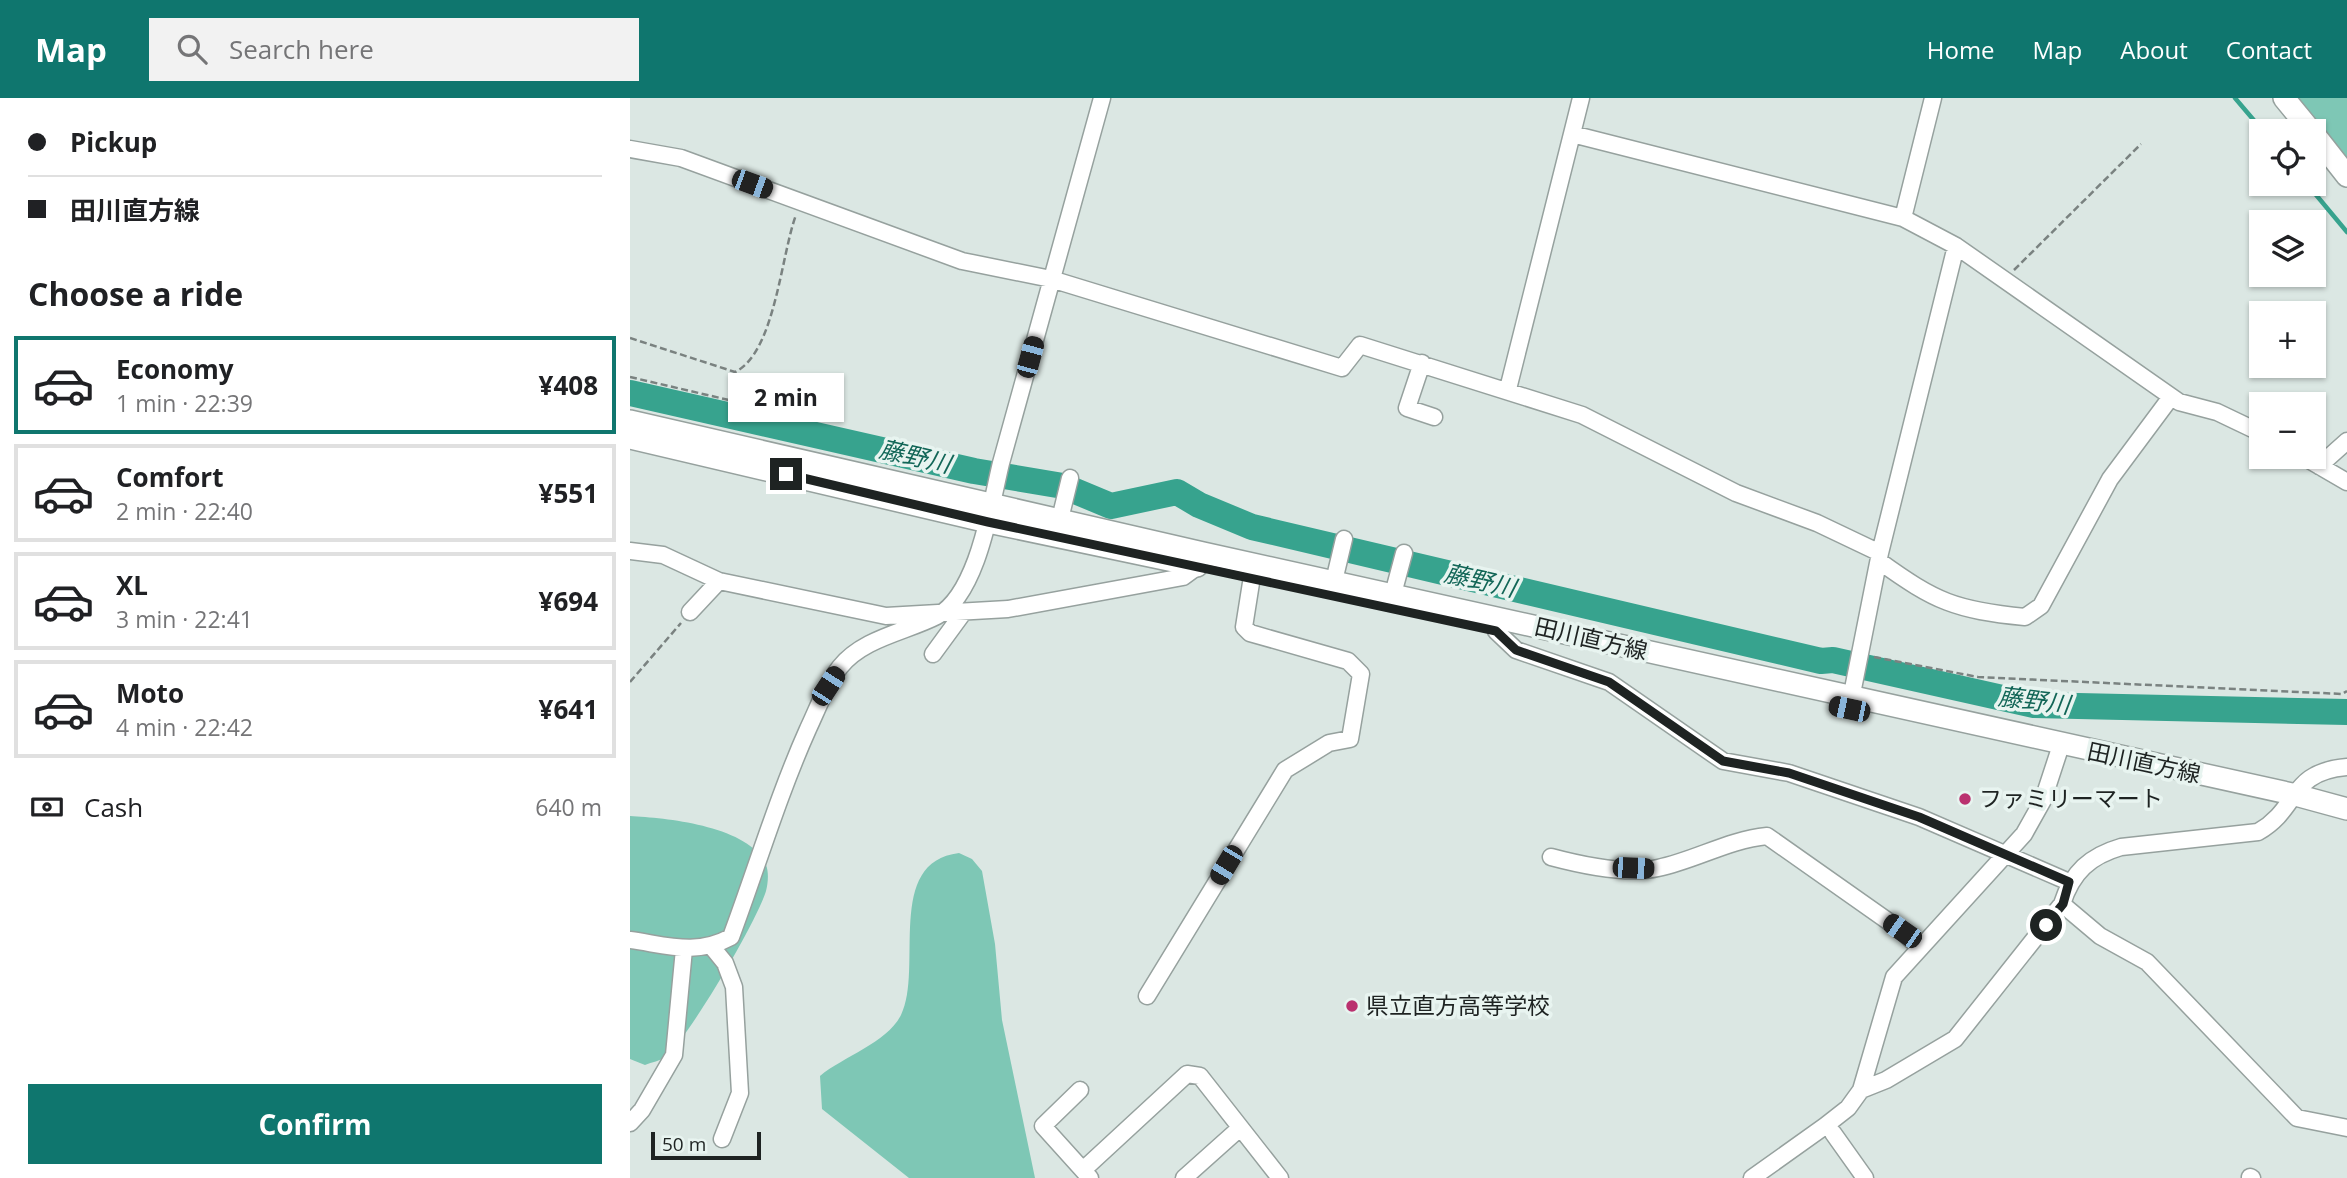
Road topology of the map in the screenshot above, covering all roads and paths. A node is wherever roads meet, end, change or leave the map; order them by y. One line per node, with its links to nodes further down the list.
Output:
1 (1102, 98): 14 (street)
2 (1581, 98): 6 (street)
3 (1933, 98): 12 (street)
4 (2284, 98): 5 (main road)
5 (2301, 119)
6 (1572, 134): 12 (street); 19 (street)
7 (2141, 144): 15 (path)
8 (630, 149): 11 (street)
9 (2326, 150): 10 (main road)
10 (2347, 176)
11 (800, 202): 14 (street); 16 (path)
12 (1903, 218): 13 (street)
13 (1956, 246): 15 (street); 36 (street)
14 (1051, 279): 17 (street); 31 (street)
15 (2004, 280): 20 (street)
16 (630, 338)
17 (1422, 363): 19 (street); 22 (street)
18 (630, 377): 21 (path)
19 (1508, 389): 36 (street)
20 (2171, 397): 24 (street); 36 (street)
21 (775, 411)
22 (1434, 417)
23 (630, 421): 31 (main road, 田川直方線)
24 (2249, 427)
25 (630, 438): 31 (main road, 田川直方線)
26 (2347, 441): 27 (street)
27 (2326, 460)
28 (2324, 469): 30 (street)
29 (1070, 478): 32 (street)
30 (2347, 482)
31 (991, 507): 32 (main road, 田川直方線); 37 (main road, 田川直方線); 44 (street)
32 (1060, 518): 38 (main road, 田川直方線)
33 (1344, 539): 39 (street)
34 (630, 551): 40 (street)
35 (1404, 553): 41 (street)
36 (1880, 557): 47 (street)
37 (1198, 566): 38 (main road, 田川直方線); 43 (street)
38 (1254, 571): 39 (main road, 田川直方線); 45 (main road, 田川直方線); 64 (street)
39 (1334, 580): 41 (main road, 田川直方線)
40 (719, 581): 42 (street); 44 (street)
41 (1393, 593): 45 (main road, 田川直方線)
42 (690, 612): 48 (path)
43 (963, 613): 44 (street); 46 (street)
44 (940, 615): 61 (street)
45 (1498, 624): 50 (main road, 田川直方線); 56 (street)
46 (933, 654)
47 (1861, 654): 49 (path); 50 (street)
48 (630, 682)
49 (2347, 691)
50 (1851, 702): 51 (main road, 田川直方線)
51 (2059, 751): 53 (main road, 田川直方線); 56 (street)
52 (2347, 767): 53 (street)
53 (2290, 799): 54 (main road, 田川直方線); 55 (main road, 田川直方線); 58 (street)
54 (2347, 809)
55 (2347, 821)
56 (2008, 853): 58 (street); 62 (street)
57 (1551, 857): 62 (street)
58 (2069, 882): 59 (street)
59 (2063, 904): 66 (street); 69 (street)
60 (630, 940): 63 (street)
61 (712, 947): 63 (street); 71 (street)
62 (1920, 948): 66 (street)
63 (684, 949): 67 (street)
64 (1147, 996)
65 (1080, 1090): 72 (street)
66 (1861, 1090): 75 (street)
67 (630, 1123)
68 (1240, 1128): 72 (street); 73 (street); 74 (street)
69 (2347, 1128)
70 (1833, 1133): 76 (street)
71 (722, 1139)
72 (1086, 1174)
73 (1184, 1178)
74 (1280, 1178)
75 (1752, 1178)
76 (1866, 1178)

